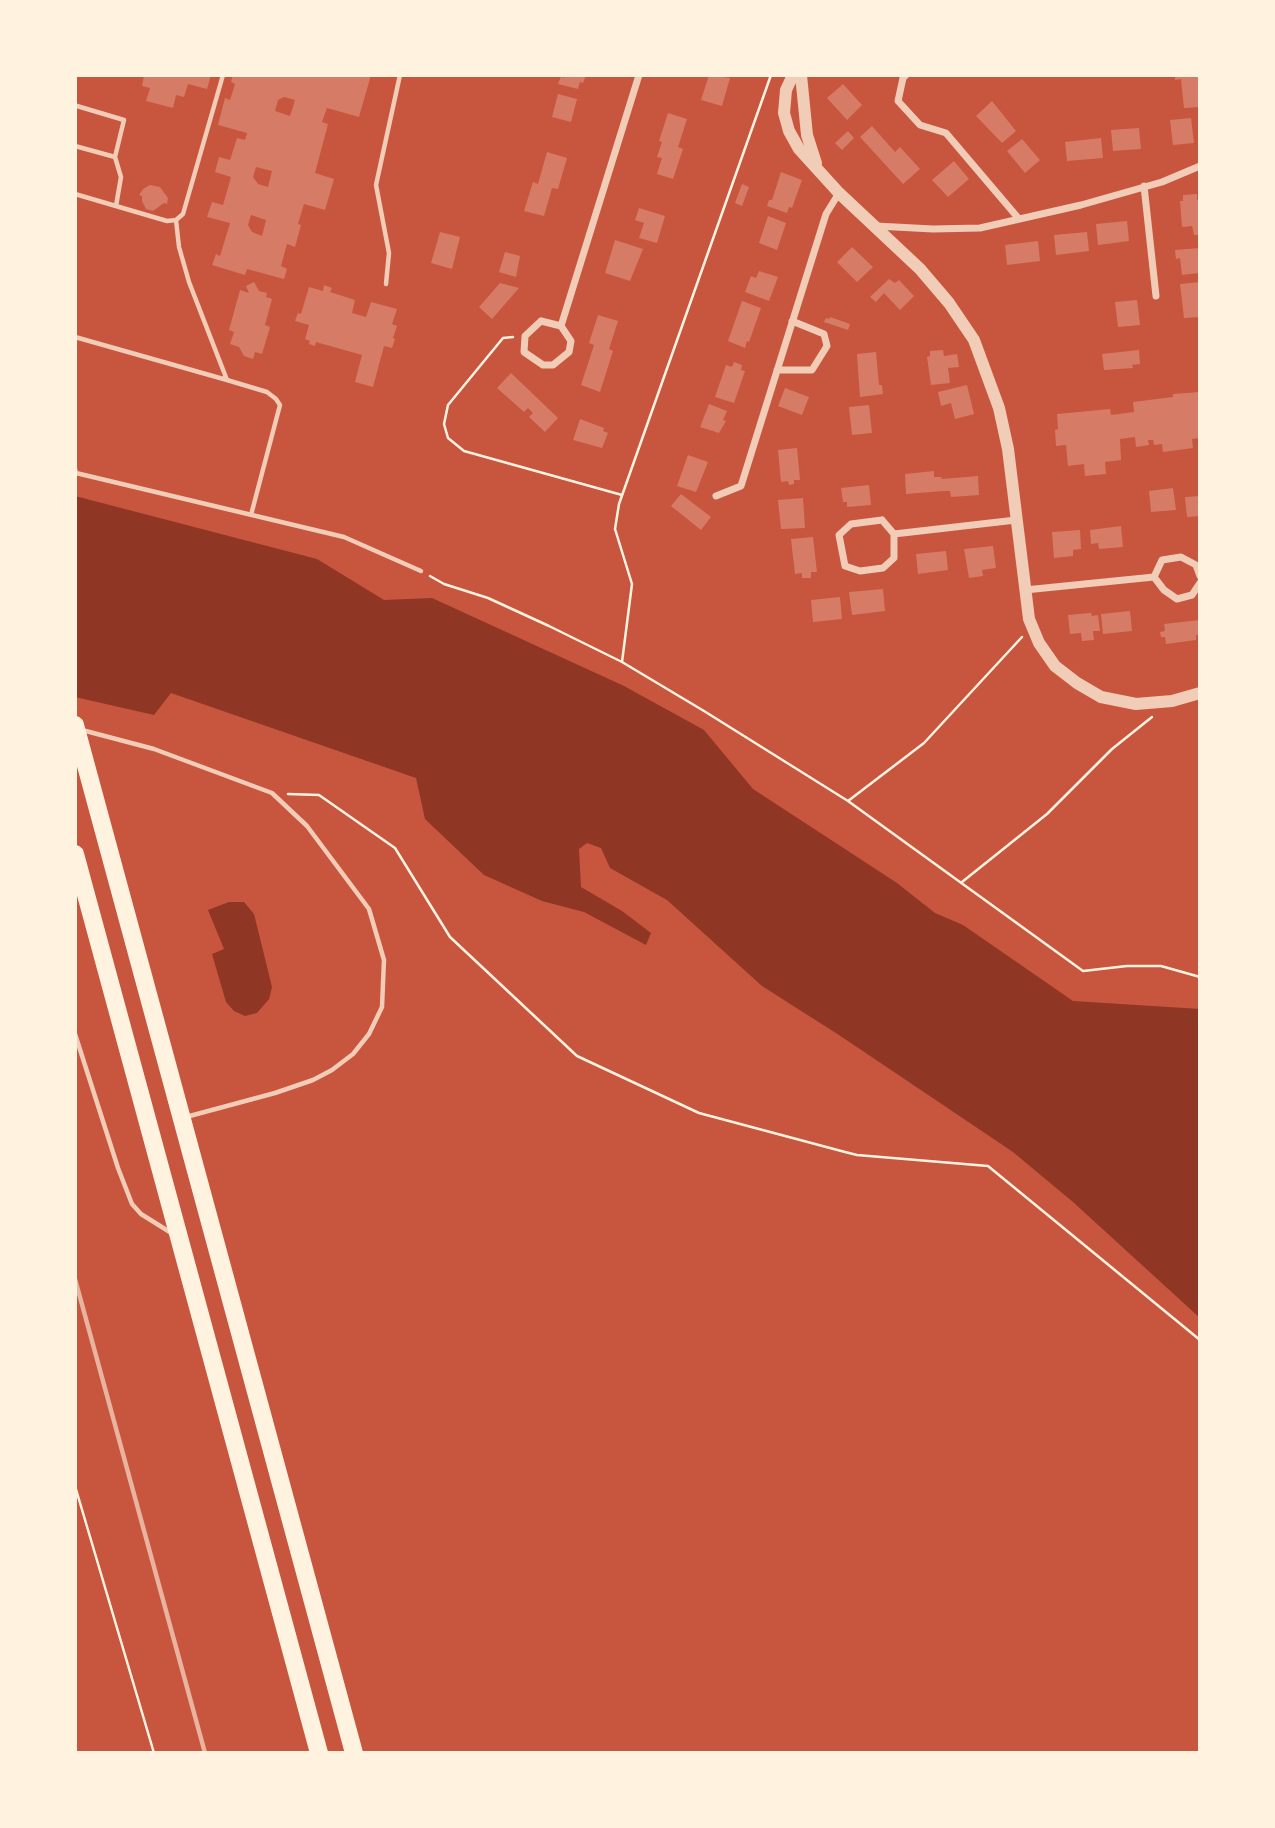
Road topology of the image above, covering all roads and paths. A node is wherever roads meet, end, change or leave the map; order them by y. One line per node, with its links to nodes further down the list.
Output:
1 (223, 75): 17 (lane)
2 (400, 75): 20 (lane)
3 (639, 75): 23 (street)
4 (771, 75): 29 (path)
5 (793, 75): 12 (street)
6 (801, 75): 12 (street)
7 (906, 75): 18 (street)
8 (77, 106): 10 (lane)
9 (75, 146): 10 (lane)
10 (115, 157): 16 (lane)
11 (1200, 166): 13 (street)
12 (817, 167): 14 (street)
13 (1144, 186): 18 (street); 21 (street)
14 (839, 193): 19 (street); 22 (street)
15 (75, 194): 16 (lane)
16 (116, 206): 17 (lane)
17 (176, 219): 27 (lane)
18 (1019, 219): 19 (street)
19 (872, 226): 32 (street)
20 (386, 284)
21 (1156, 296)
22 (792, 321): 26 (street); 26 (street)
23 (561, 326): 24 (street); 24 (street)
24 (525, 336): 29 (path)
25 (75, 337): 27 (lane)
26 (777, 370): 30 (street)
27 (227, 380): 31 (lane)
28 (75, 469): 31 (lane)
29 (622, 495): 40 (path)
30 (716, 496)
31 (251, 515): 34 (lane)
32 (1016, 520): 33 (street); 38 (street)
33 (894, 534): 33 (street)
34 (421, 571): 40 (path)
35 (1200, 576): 36 (street)
36 (1154, 577): 37 (street); 38 (street)
37 (1200, 583)
38 (1025, 590): 39 (street)
39 (1034, 631): 42 (street); 45 (path)
40 (622, 662): 45 (path)
41 (1200, 693): 42 (street)
42 (1172, 701): 47 (path)
43 (75, 727): 44 (lane); 50 (highway)
44 (272, 793): 50 (lane); 52 (path)
45 (848, 801): 47 (path)
46 (75, 854): 51 (highway)
47 (962, 882): 48 (path)
48 (1200, 977)
49 (75, 1034): 51 (lane)
50 (182, 1118): 56 (highway)
51 (180, 1238): 55 (highway)
52 (1200, 1340)
53 (75, 1486): 54 (path)
54 (154, 1753)
55 (319, 1753)
56 (354, 1753)

